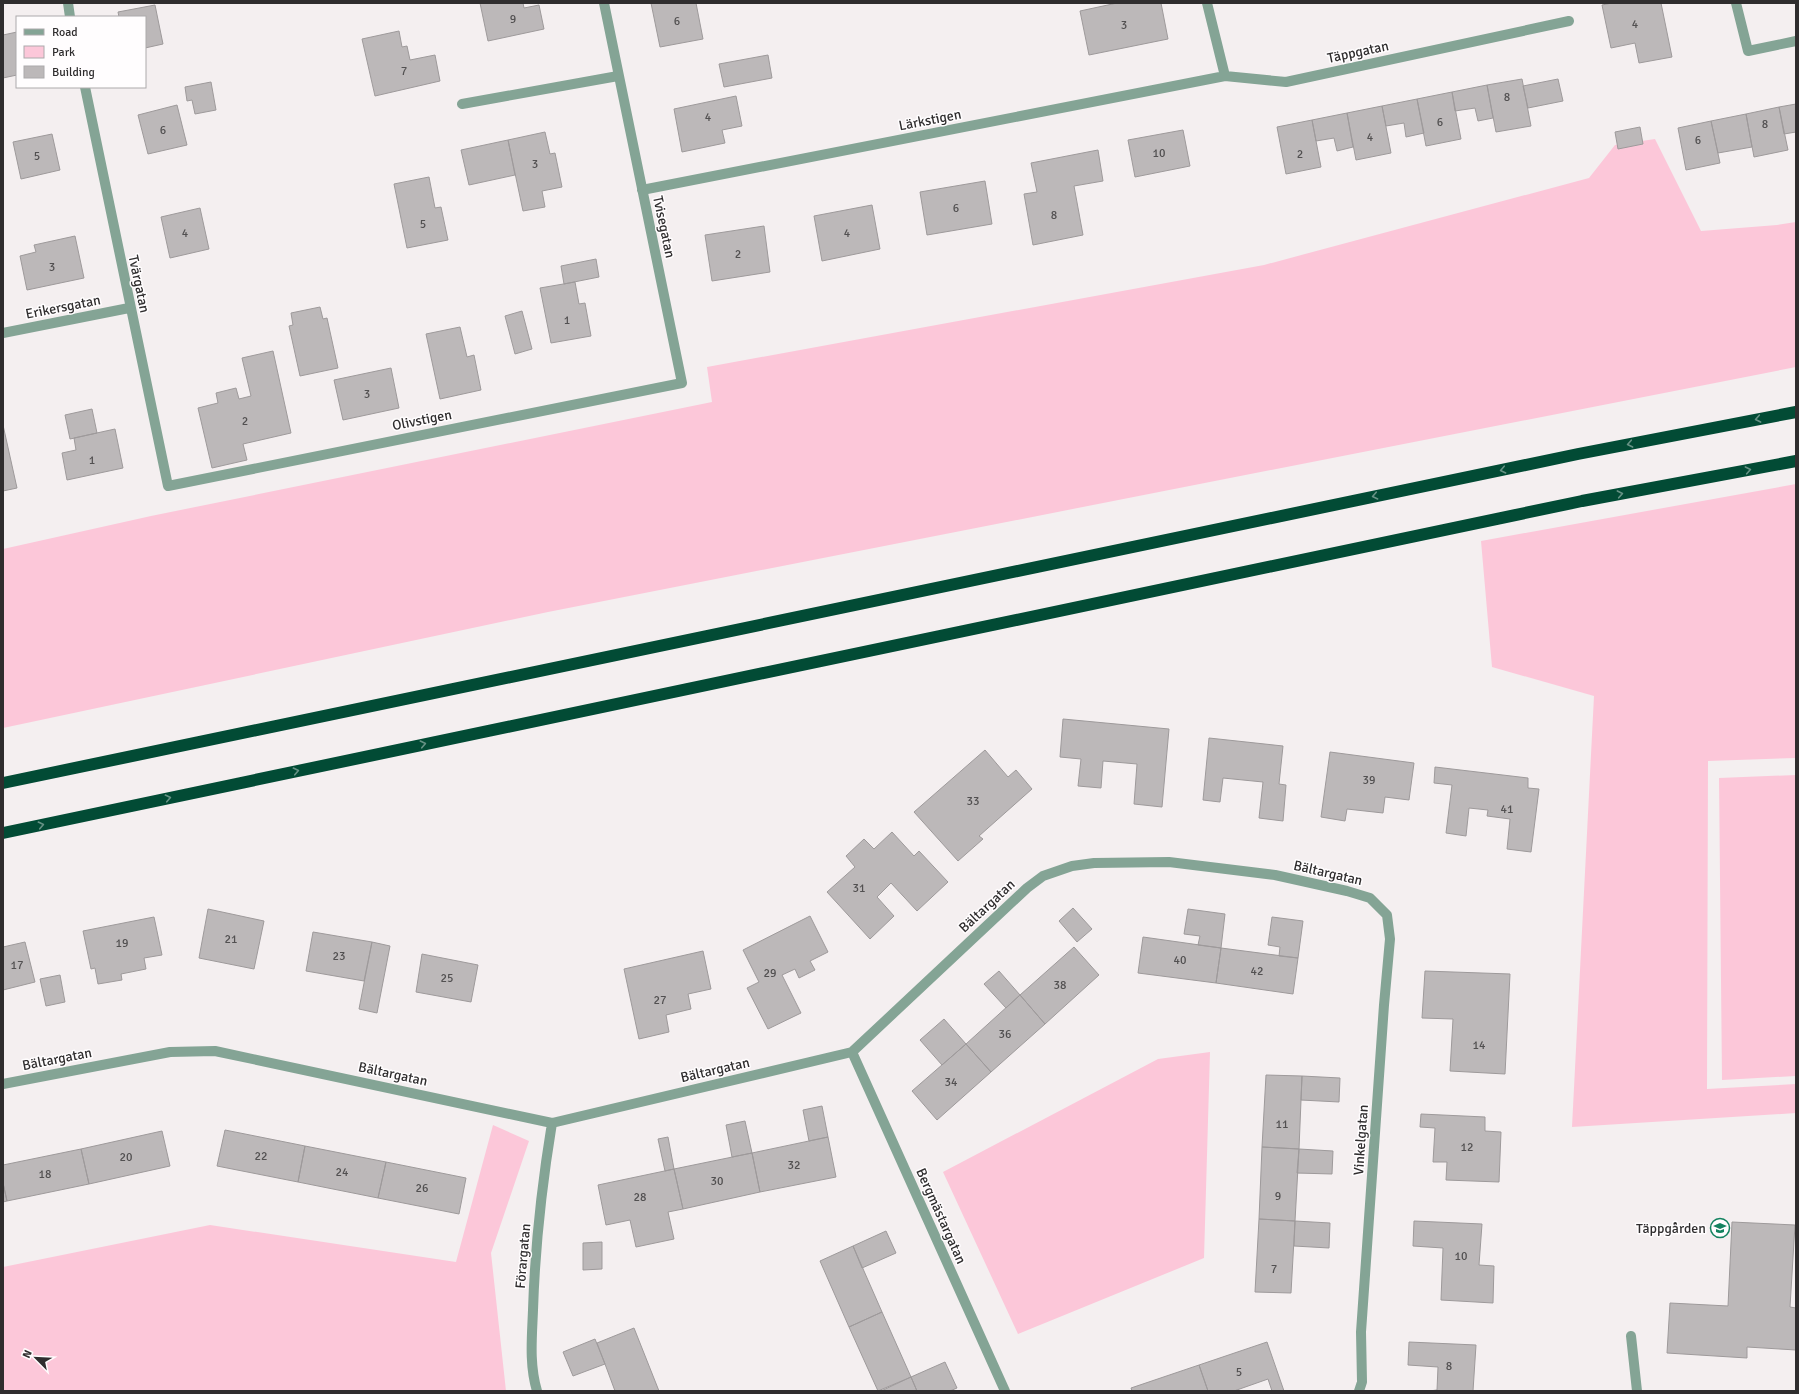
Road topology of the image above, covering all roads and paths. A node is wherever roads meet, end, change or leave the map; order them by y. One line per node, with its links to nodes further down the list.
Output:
1 (68, 3): 5 (street)
2 (604, 3): 8 (street, Tvisegatan)
3 (1207, 3): 9 (street)
4 (1736, 3): 7 (street)
5 (70, 16)
6 (1569, 21): 9 (street, Täppgatan)
7 (1796, 41)
8 (618, 76): 11 (street); 12 (street, Tvisegatan)
9 (1225, 76): 12 (street, Lärkstigen)
10 (85, 88): 13 (street, Tvärgatan)
11 (462, 104)
12 (642, 190): 15 (street, Tvisegatan)
13 (129, 308): 14 (street, Erikersgatan); 18 (street, Tvärgatan)
14 (3, 333)
15 (682, 383): 18 (street, Olivstigen)
16 (1796, 412): 19 (highway, one-way to 19)
17 (1796, 461): 20 (highway, one-way to 17)
18 (168, 486)
19 (3, 783)
20 (3, 833)
21 (1370, 898): 22 (street, Bältargatan); 28 (street, Vinkelgatan)
22 (852, 1052): 24 (street, Bältargatan); 27 (street, Bergmästargatan)
23 (3, 1084): 24 (street, Bältargatan)
24 (552, 1123): 26 (street, Förargatan)
25 (1631, 1336): 29 (street)
26 (537, 1391)
27 (1004, 1391)
28 (1359, 1391)
29 (1636, 1391)

